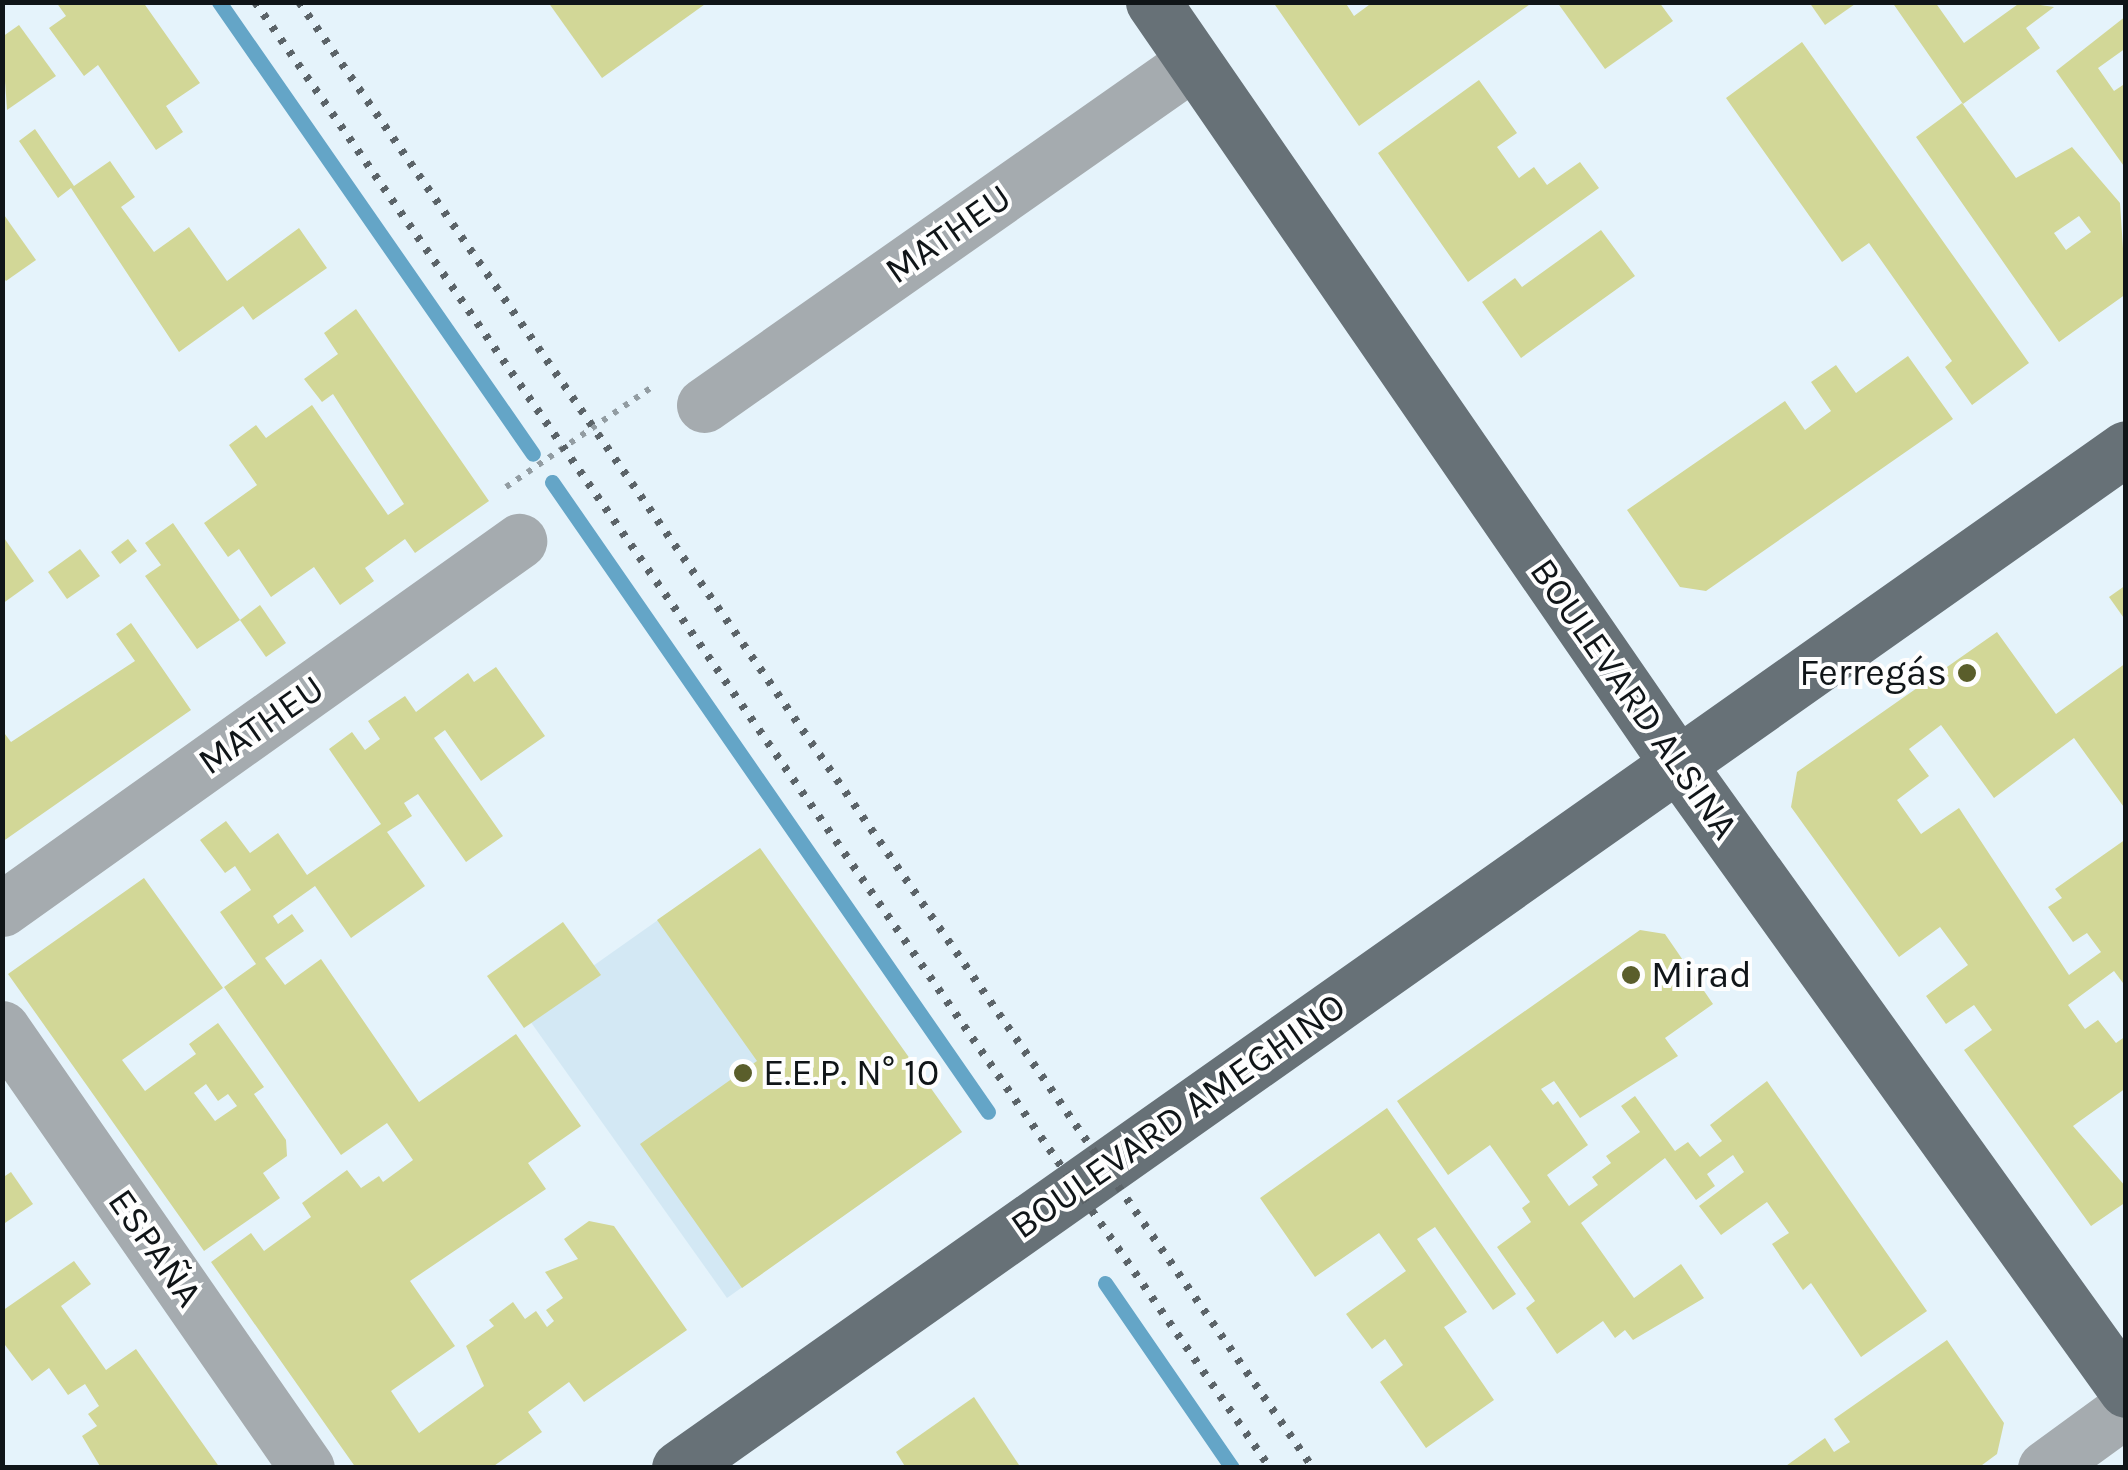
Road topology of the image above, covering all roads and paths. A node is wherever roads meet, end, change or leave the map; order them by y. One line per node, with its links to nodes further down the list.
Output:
1 (1153, 2): 2 (main road, BOULEVARD ALSINA)
2 (1193, 62): 3 (street, MATHEU); 6 (main road, BOULEVARD ALSINA)
3 (704, 405): 5 (path)
4 (2126, 448): 6 (main road, BOULEVARD AMEGHINO)
5 (519, 541): 7 (street, MATHEU)
6 (1677, 763): 9 (main road, BOULEVARD ALSINA); 12 (main road, BOULEVARD AMEGHINO)
7 (2, 909)
8 (2, 1028): 11 (street, ESPAÑA)
9 (2126, 1390)
10 (2126, 1409): 13 (street)
11 (307, 1468)
12 (679, 1468)
13 (2045, 1468)

